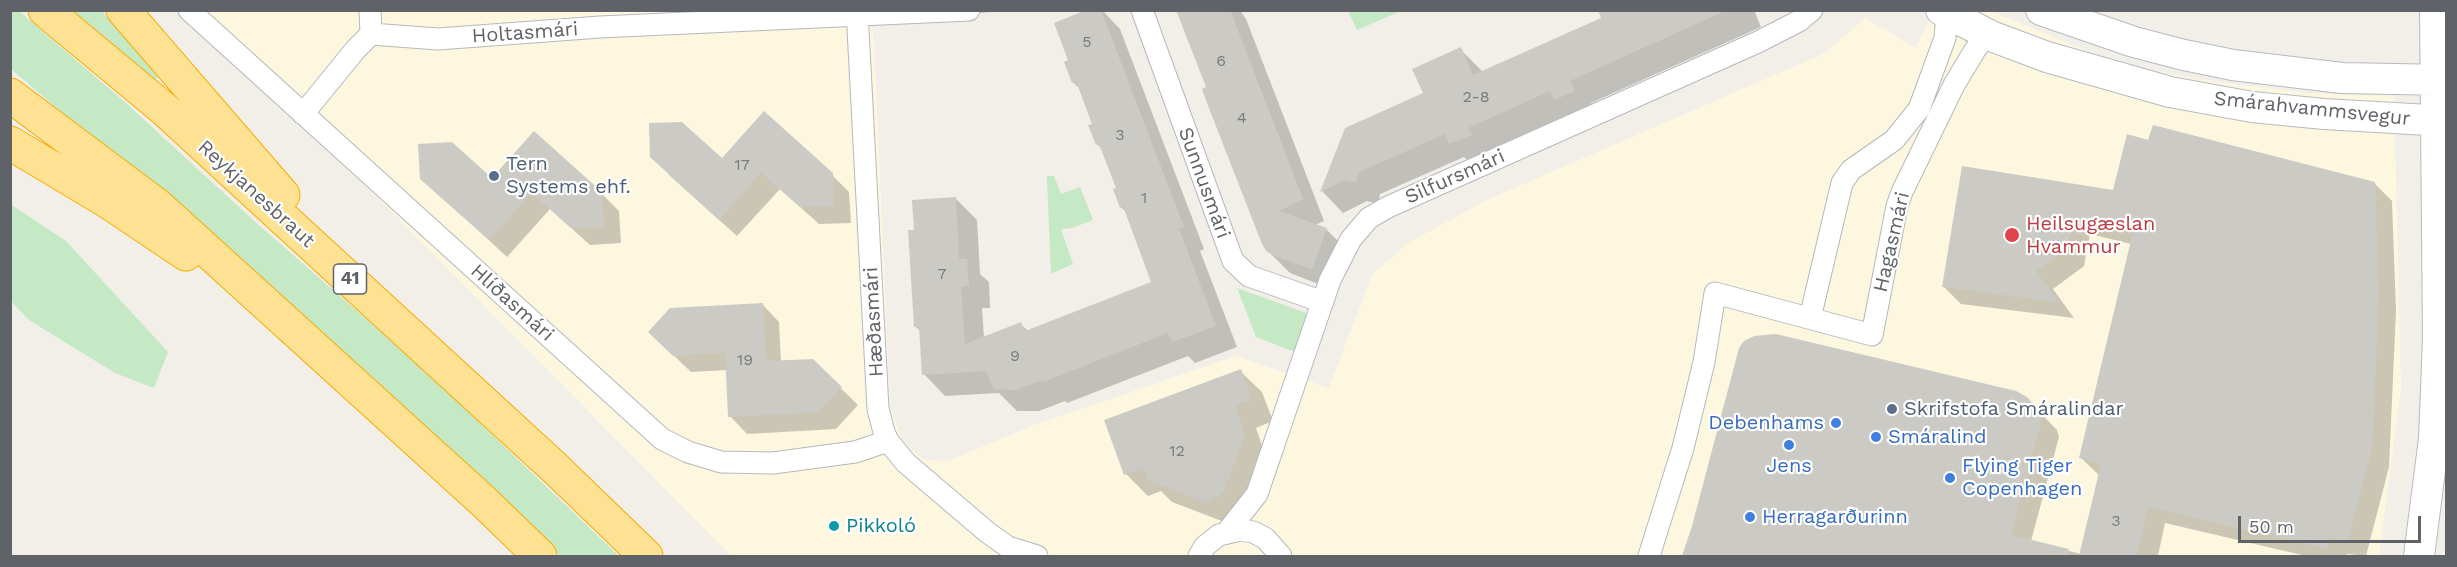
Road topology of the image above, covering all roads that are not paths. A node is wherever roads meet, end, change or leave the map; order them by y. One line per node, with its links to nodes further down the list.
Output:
1 (45, 10): 20 (highway, Reykjanesbraut / 41)
2 (123, 10): 20 (highway)
3 (189, 10): 16 (street, Hlíðasmári)
4 (370, 10): 12 (street)
5 (969, 10): 10 (street)
6 (1142, 10): 19 (street, Sunnusmári)
7 (1812, 10): 19 (street, Silfursmári)
8 (2041, 10): 14 (main road, Smárahvammsvegur)
9 (2435, 10): 14 (main road)
10 (858, 12): 12 (street, Holtasmári); 23 (street, Hæðasmári)
11 (1944, 12): 13 (main road, Smárahvammsvegur); 21 (street)
12 (371, 34): 16 (street)
13 (1991, 36): 17 (main road, Smárahvammsvegur); 21 (street, Hagasmári)
14 (2441, 80): 17 (main road)
15 (10, 94): 22 (highway)
16 (303, 114): 23 (street, Hlíðasmári)
17 (2441, 121): 33 (main road)
18 (10, 143): 22 (highway)
19 (1323, 302): 24 (street, Silfursmári)
20 (378, 305): 28 (highway, Reykjanesbraut / 41)
21 (1810, 318): 32 (street, Hagasmári)
22 (284, 319): 27 (highway)
23 (888, 441): 29 (street, Hæðasmári)
24 (1257, 494): 25 (street, Silfursmári); 26 (street, Silfursmári)
25 (1227, 532): 26 (street); 30 (street)
26 (1265, 538): 31 (street)
27 (540, 556)
28 (646, 556)
29 (1037, 556)
30 (1198, 556)
31 (1281, 556)
32 (1649, 556)
33 (2419, 556)

